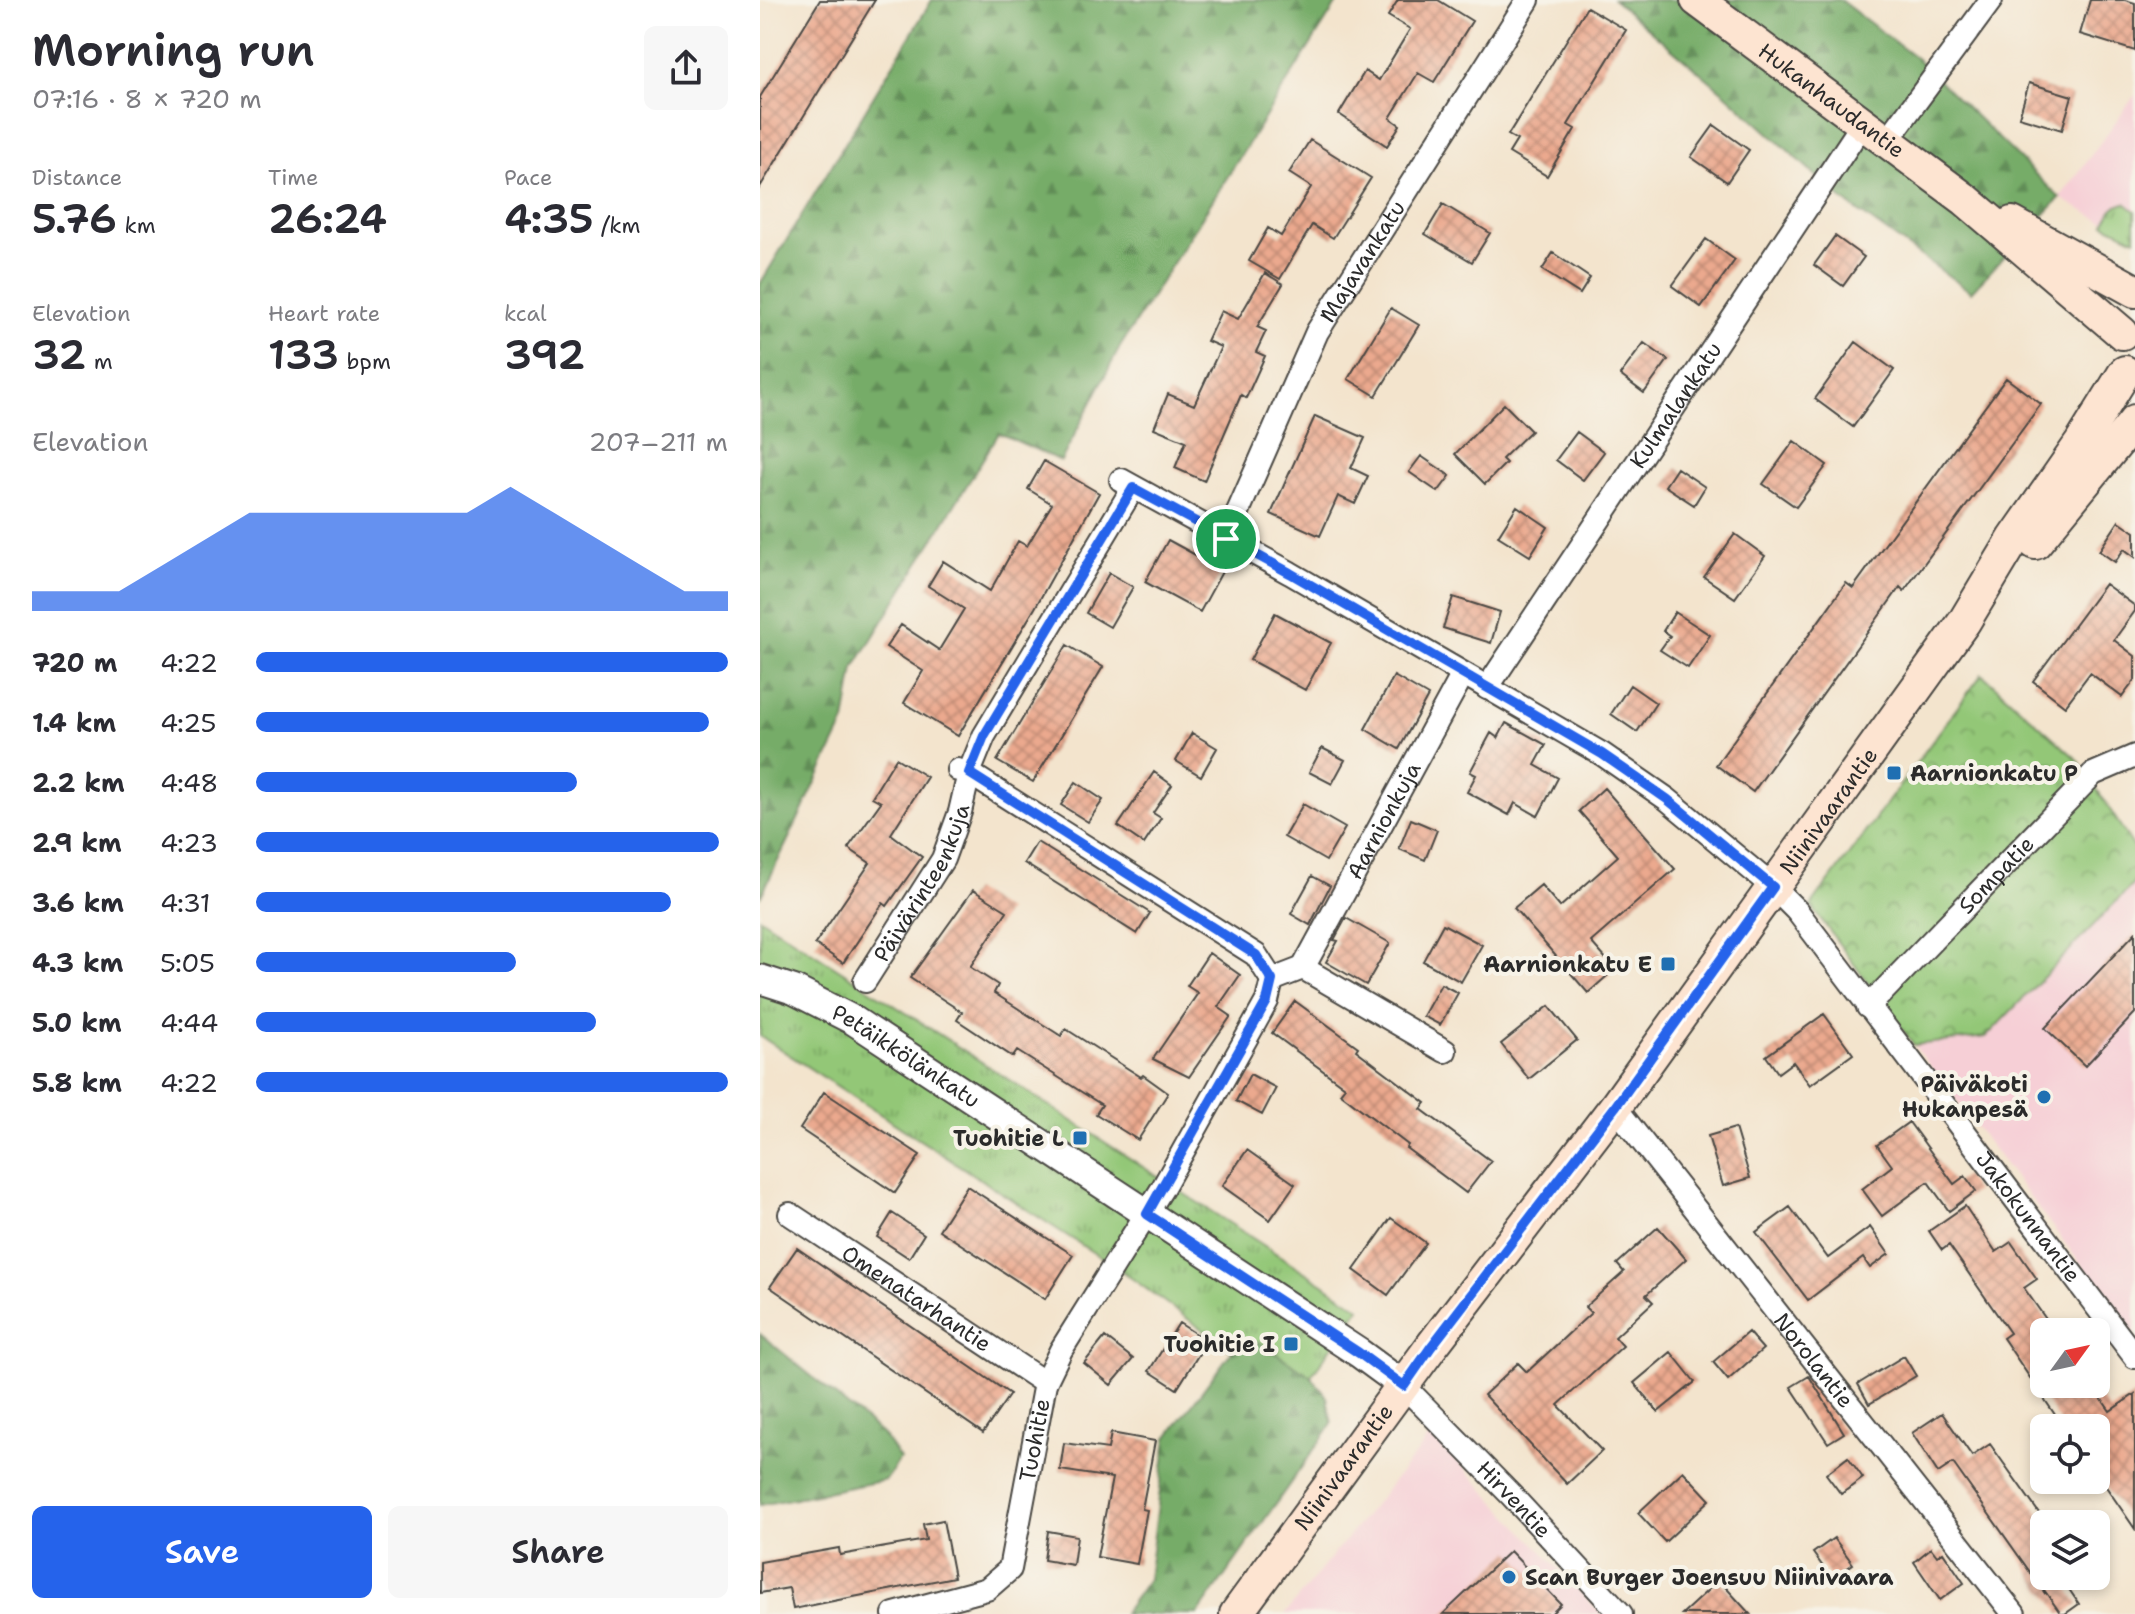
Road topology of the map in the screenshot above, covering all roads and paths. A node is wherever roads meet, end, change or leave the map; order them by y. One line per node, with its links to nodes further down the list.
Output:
1 (1528, 0): 11 (street, Majavankatu)
2 (1697, 0): 4 (main road, Hukanhaudantie)
3 (1991, 0): 4 (street, Kulmalankatu)
4 (1875, 132): 5 (main road, Hukanhaudantie); 14 (street, Kulmalankatu)
5 (1966, 200): 6 (main road, Hukanhaudantie); 7 (main road, Hukanhaudantie)
6 (2135, 291)
7 (2129, 323): 8 (main road)
8 (2130, 380): 12 (main road, Niinivaarantie)
9 (2135, 421): 12 (main road, Niinivaarantie)
10 (1127, 484): 11 (street, Jakokunnantie); 16 (street, Päivärinteenkuja)
11 (1226, 539): 13 (street, Jakokunnantie)
12 (1964, 622): 17 (main road, Niinivaarantie)
13 (1463, 674): 14 (street, Jakokunnantie); 18 (street, Aarnionkuja)
14 (1487, 688): 17 (street, Jakokunnantie)
15 (2135, 756): 22 (street, Sompatie)
16 (964, 772): 20 (street); 21 (street, Päivärinteenkuja)
17 (1773, 887): 22 (street, Jakokunnantie); 24 (main road, Niinivaarantie)
18 (1303, 968): 20 (street); 23 (street)
19 (760, 979): 26 (street, Petäikkölänkatu)
20 (1272, 980): 26 (street, Tuohitie)
21 (865, 981)
22 (1868, 1007): 27 (street, Jakokunnantie)
23 (1445, 1051)
24 (1615, 1107): 29 (main road, Niinivaarantie); 33 (street, Norolantie)
25 (790, 1214): 28 (street, Omenatarhantie)
26 (1147, 1214): 28 (street, Tuohitie); 29 (street, Petäikkölänkatu)
27 (2135, 1357)
28 (1045, 1383): 30 (street, Tuohitie)
29 (1404, 1386): 31 (main road, Niinivaarantie); 32 (street, Hirventie)
30 (894, 1614)
31 (1236, 1614)
32 (1621, 1614)
33 (2014, 1614)

